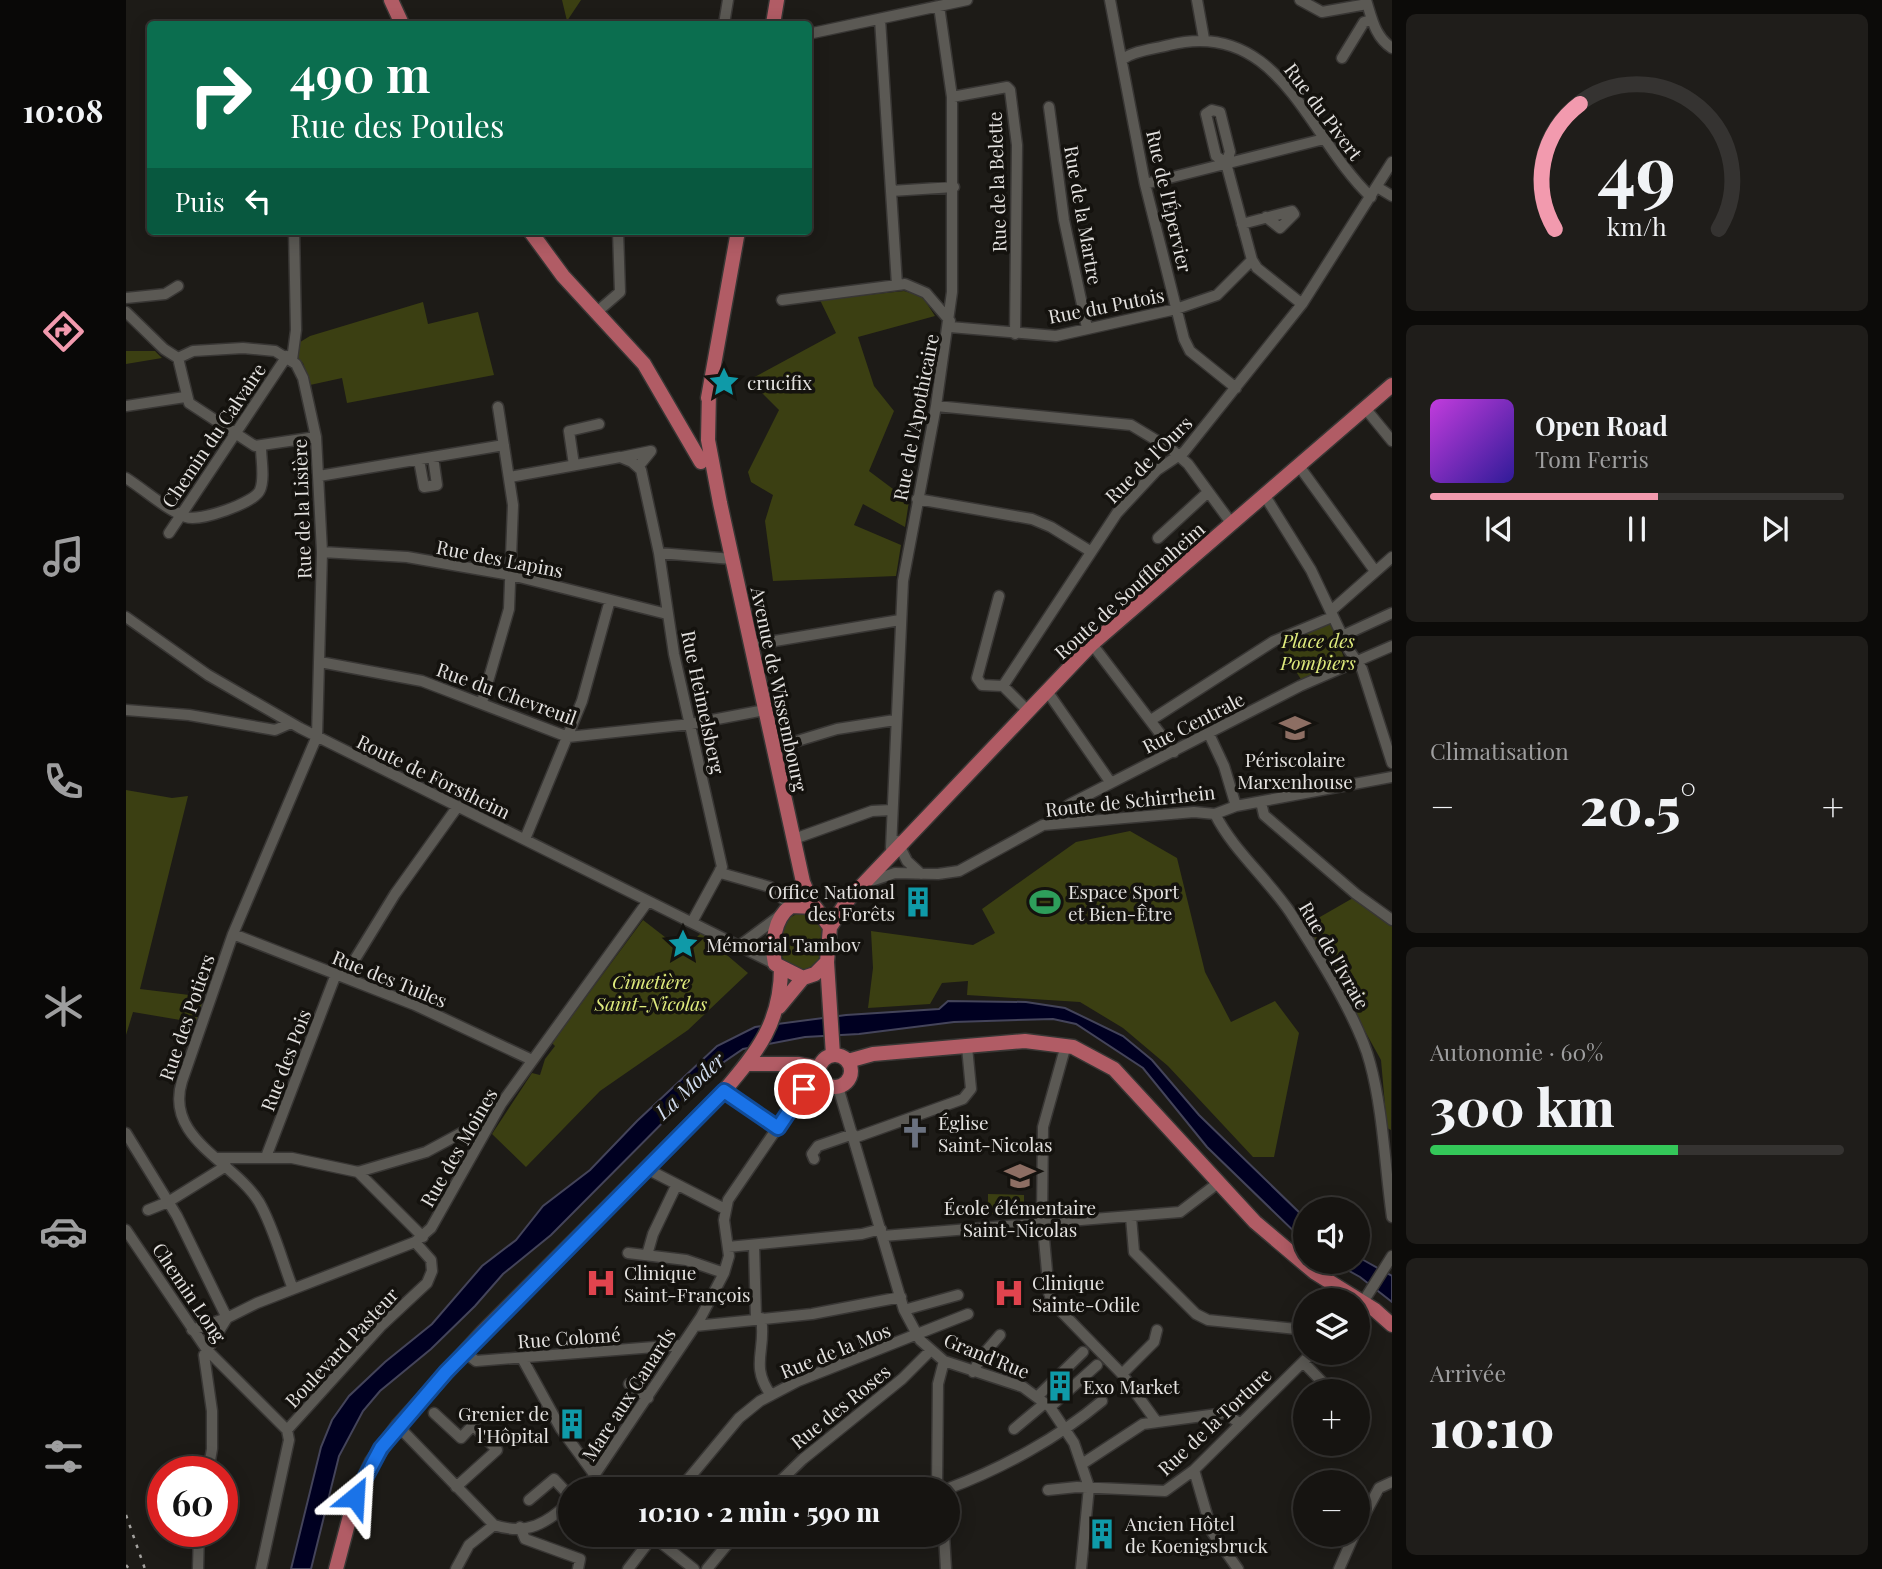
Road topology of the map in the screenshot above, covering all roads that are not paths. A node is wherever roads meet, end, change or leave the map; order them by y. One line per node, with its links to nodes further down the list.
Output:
1 (391, 0): 13 (main road)
2 (728, 0): 14 (street)
3 (777, 0): 15 (main road)
4 (967, 0): 10 (street)
5 (1110, 0): 20 (street, Rue de l'Épervier)
6 (1197, 0): 17 (street)
7 (1300, 0): 8 (street)
8 (1367, 2): 12 (street)
9 (921, 4): 10 (street); 11 (street)
10 (939, 6): 21 (street, Rue de l'Apothicaire)
11 (880, 19): 16 (street); 29 (street)
12 (1372, 20): 18 (street); 19 (street)
13 (400, 21)
14 (724, 21)
15 (774, 21)
16 (812, 33)
17 (1204, 39): 20 (street, Rue du Pivert); 23 (street, Rue du Pivert)
18 (1392, 48)
19 (1342, 58)
20 (1123, 59): 26 (street, Rue de l'Épervier)
21 (952, 97): 27 (street, Rue de l'Apothicaire); 49 (street, Rue de la Belette)
22 (1049, 107): 48 (street, Rue de la Martre)
23 (1324, 139): 25 (street); 31 (street, Rue du Pivert)
24 (1392, 162): 28 (street, Rue de l'Ours)
25 (1226, 163): 26 (street); 33 (street)
26 (1145, 184): 44 (street, Rue de l'Épervier)
27 (954, 187): 29 (street); 47 (street, Rue de l'Apothicaire)
28 (1377, 187): 30 (street); 31 (street, Rue de l'Ours)
29 (891, 191): 39 (street)
30 (1392, 195)
31 (1371, 197): 43 (street, Rue de l'Ours)
32 (1266, 217): 33 (street)
33 (1241, 224): 38 (street)
34 (294, 235): 51 (street)
35 (533, 235): 46 (main road)
36 (618, 235): 46 (street)
37 (737, 235): 60 (main road, Avenue de Wissembourg)
38 (1252, 260): 43 (street); 44 (street, Rue du Putois)
39 (897, 285): 42 (street); 47 (street)
40 (178, 286): 41 (street)
41 (126, 298)
42 (782, 300)
43 (1302, 304): 53 (street, Rue de l'Ours)
44 (1176, 309): 48 (street, Rue du Putois); 53 (street, Rue de l'Épervier)
45 (126, 312): 50 (street)
46 (598, 312): 60 (main road)
47 (950, 324): 49 (street, Rue du Putois); 57 (street, Rue de l'Apothicaire)
48 (1087, 328): 49 (street, Rue du Putois)
49 (1015, 334)
50 (178, 358): 51 (street); 54 (street)
51 (289, 358): 61 (street, Chemin du Calvaire); 62 (street, Rue de la Lisière)
52 (1392, 385): 58 (main road, Route de Soufflenheim)
53 (1236, 388): 66 (street, Rue de l'Ours)
54 (185, 397): 55 (street); 61 (street)
55 (126, 406)
56 (498, 407): 64 (street)
57 (936, 407): 66 (street); 78 (street, Rue de l'Apothicaire)
58 (1365, 408): 63 (street); 71 (main road, Route de Soufflenheim)
59 (599, 424): 70 (street)
60 (695, 431): 79 (main road, Avenue de Wissembourg); 79 (main road, Avenue de Wissembourg)
61 (234, 434): 65 (street); 80 (street, Chemin du Calvaire)
62 (316, 437): 65 (street); 73 (street, Rue de la Lisière)
63 (1392, 441)
64 (504, 445): 67 (street); 74 (street)
65 (261, 447): 80 (street)
66 (1179, 456): 76 (street); 84 (street, Rue de l'Ours)
67 (433, 457): 69 (street); 69 (street)
68 (620, 457): 70 (street); 72 (street); 72 (street, Rue Heimelsberg)
69 (419, 460): 73 (street)
70 (574, 465): 74 (street)
71 (1300, 466): 77 (main road, Route de Soufflenheim); 89 (street)
72 (638, 467): 86 (street, Rue Heimelsberg)
73 (319, 476): 85 (street, Rue de la Lisière)
74 (510, 477): 90 (street)
75 (126, 478): 80 (street)
76 (1208, 493): 81 (street); 83 (street)
77 (1265, 496): 81 (main road, Route de Soufflenheim); 93 (street)
78 (917, 499): 84 (street); 97 (street, Rue de l'Apothicaire)
79 (719, 503): 88 (main road, Avenue de Wissembourg)
80 (181, 515): 82 (street, Chemin du Calvaire)
81 (1232, 524): 99 (main road, Route de Soufflenheim)
82 (169, 533)
83 (1158, 538)
84 (1090, 551): 104 (street, Rue de l'Ours)
85 (322, 552): 90 (street, Rue des Lapins); 103 (street, Rue de la Lisière)
86 (659, 553): 88 (street); 95 (street, Rue Heimelsberg)
87 (1392, 557): 89 (street)
88 (732, 559): 100 (main road, Avenue de Wissembourg)
89 (1375, 571): 93 (street)
90 (511, 576): 92 (street, Rue des Lapins); 106 (street)
91 (999, 596): 104 (street)
92 (610, 600): 95 (street, Rue des Lapins); 110 (street)
93 (1332, 613): 98 (street); 112 (street)
94 (1392, 613): 98 (street)
95 (667, 614): 114 (street, Rue Heimelsberg)
96 (126, 617): 113 (street, Route de Forstheim)
97 (900, 620): 100 (street); 111 (street, Rue de l'Apothicaire)
98 (1342, 636): 102 (street)
99 (1092, 644): 105 (main road, Route de Soufflenheim); 112 (street)
100 (751, 645): 108 (main road, Avenue de Wissembourg)
101 (1392, 646): 102 (street, Rue Centrale)
102 (1357, 661): 115 (street, Rue Centrale); 119 (street)
103 (320, 662): 106 (street, Rue du Chevreuil); 116 (street, Rue de la Lisière)
104 (1003, 686): 109 (street)
105 (1047, 691): 109 (main road, Route de Soufflenheim); 124 (street)
106 (482, 702): 117 (street, Rue du Chevreuil)
107 (126, 709): 113 (street)
108 (765, 710): 114 (street, Rue du Chevreuil); 120 (main road, Avenue de Wissembourg)
109 (1028, 711): 133 (main road, Route de Soufflenheim)
110 (578, 712): 117 (street); 118 (street)
111 (895, 720): 120 (street); 128 (street, Rue de l'Apothicaire)
112 (1151, 720): 121 (street)
113 (291, 723): 116 (street, Route de Forstheim)
114 (691, 723): 118 (street, Rue du Chevreuil); 134 (street, Rue Heimelsberg)
115 (1209, 734): 121 (street, Rue Centrale); 127 (street)
116 (317, 736): 126 (street, Route de Forstheim); 147 (street, Rue des Potiers)
117 (568, 737): 118 (street, Rue du Chevreuil); 131 (street)
118 (585, 737)
119 (1389, 746): 122 (street)
120 (774, 748): 132 (main road, Avenue de Wissembourg)
121 (1174, 751): 124 (street, Rue Centrale)
122 (1392, 763)
123 (1392, 777): 125 (street, Route de Schirrhein)
124 (1111, 783): 130 (street, Rue Centrale)
125 (1261, 802): 127 (street, Route de Schirrhein); 144 (street)
126 (458, 806): 131 (street, Route de Forstheim); 151 (street, Rue des Pois)
127 (1236, 806): 129 (street, Route de Schirrhein)
128 (892, 810): 132 (street); 133 (street, Rue de l'Apothicaire)
129 (1215, 814): 130 (street, Route de Schirrhein); 168 (street, Rue de l'Ivraie)
130 (1054, 824): 136 (street, Route de Schirrhein)
131 (525, 839): 140 (street, Route de Forstheim)
132 (794, 839): 137 (main road, Avenue de Wissembourg)
133 (893, 848): 135 (street); 136 (street); 138 (main road, Route de Soufflenheim)
134 (720, 870): 141 (street); 145 (street)
135 (904, 874): 136 (street, Route de Schirrhein); 138 (street, Route de Schirrhein)
136 (921, 874)
137 (803, 883): 141 (main road); 142 (main road, Avenue de Wissembourg)
138 (865, 883): 139 (main road, Route de Soufflenheim)
139 (848, 900): 142 (main road); 146 (main road, Route de Soufflenheim)
140 (648, 901): 145 (street, Route de Forstheim); 159 (street, Rue des Moines)
141 (791, 906): 142 (main road); 143 (main road)
142 (814, 907): 146 (main road)
143 (778, 917): 148 (street); 150 (main road)
144 (1392, 920)
145 (692, 922): 148 (street, Route de Forstheim)
146 (830, 927): 149 (main road)
147 (233, 934): 151 (street, Rue des Tuiles); 170 (street, Rue des Potiers)
148 (738, 946): 150 (street, Route de Forstheim)
149 (827, 962): 152 (main road); 153 (main road)
150 (778, 966): 152 (main road); 154 (main road)
151 (340, 976): 159 (street, Rue des Tuiles); 169 (street, Rue des Pois)
152 (805, 978): 153 (main road); 154 (main road)
153 (829, 998): 157 (main road)
154 (777, 1010): 158 (main road)
155 (1066, 1045): 156 (main road); 175 (main road); 182 (street)
156 (967, 1047): 160 (main road); 167 (street)
157 (833, 1048): 160 (main road); 161 (main road)
158 (751, 1058): 161 (main road); 163 (main road)
159 (532, 1060): 164 (street, Rue des Moines)
160 (848, 1061): 162 (main road)
161 (819, 1073): 162 (main road); 165 (street)
162 (838, 1087): 167 (street, Grand'Rue)
163 (724, 1091): 165 (street); 173 (main road)
164 (493, 1116): 174 (street); 185 (street, Rue des Moines)
165 (778, 1128): 178 (street)
166 (126, 1133): 177 (street)
167 (853, 1136): 171 (street); 184 (street, Grand'Rue)
168 (1387, 1136): 181 (street, Rue de l'Ivraie)
169 (266, 1157): 170 (street); 174 (street)
170 (216, 1158): 172 (street, Rue des Potiers)
171 (814, 1159)
172 (226, 1166): 177 (street); 193 (street, Rue des Potiers)
173 (647, 1169): 176 (street); 212 (main road)
174 (358, 1172): 185 (street)
175 (1218, 1183): 180 (street); 192 (main road)
176 (676, 1186): 178 (street); 189 (street)
177 (169, 1202): 179 (street); 200 (street)
178 (725, 1209): 187 (street, Mare aux Canards)
179 (148, 1210)
180 (1131, 1217): 182 (street); 206 (street)
181 (1392, 1217)
182 (1044, 1225): 184 (street); 220 (street)
183 (126, 1230): 204 (street, Chemin Long)
184 (882, 1232): 186 (street); 196 (street, Grand'Rue)
185 (419, 1240): 193 (street); 233 (street, Boulevard Pasteur)
186 (754, 1245): 187 (street); 201 (street)
187 (728, 1247): 191 (street, Mare aux Canards)
188 (628, 1253): 189 (street)
189 (647, 1255): 191 (street)
190 (1391, 1258): 194 (street)
191 (724, 1273): 203 (street, Mare aux Canards)
192 (1342, 1288)
193 (293, 1289): 200 (street)
194 (1370, 1293)
195 (958, 1295): 198 (street)
196 (901, 1297): 198 (street, Grand'Rue); 201 (street)
197 (1370, 1305): 202 (main road)
198 (904, 1310): 207 (street, Grand'Rue)
199 (968, 1314): 207 (street, Rue de la Mos)
200 (228, 1318): 204 (street); 210 (street)
201 (758, 1318): 203 (street); 223 (street)
202 (1392, 1325)
203 (695, 1326): 209 (street, Mare aux Canards)
204 (192, 1330): 210 (street, Chemin Long)
205 (1157, 1330): 220 (street)
206 (1293, 1330)
207 (917, 1335): 211 (street, Grand'Rue); 223 (street, Rue de la Mos)
208 (1000, 1335): 219 (street)
209 (680, 1345): 214 (street, Rue Colomé); 224 (street, Mare aux Canards)
210 (207, 1350): 233 (street, Chemin Long); 234 (street)
211 (930, 1351): 215 (street, Grand'Rue); 240 (street, Rue des Roses)
212 (464, 1352): 214 (street, Rue Colomé); 230 (main road)
213 (1083, 1352): 226 (street)
214 (522, 1358): 237 (street)
215 (944, 1361): 219 (street, Grand'Rue); 241 (street)
216 (1097, 1365): 226 (street)
217 (1300, 1365): 229 (street, Rue de la Torture)
218 (1306, 1365): 221 (street)
219 (974, 1372): 226 (street, Grand'Rue)
220 (1122, 1374): 228 (street)
221 (1319, 1379)
222 (629, 1384): 224 (street)
223 (771, 1395): 239 (street, Rue de la Mos)
224 (648, 1398): 238 (street, Mare aux Canards)
225 (1102, 1401): 231 (street)
226 (1044, 1402): 231 (street); 232 (street)
227 (434, 1413): 245 (street)
228 (1156, 1421): 229 (street); 235 (street)
229 (1239, 1423): 236 (street, Rue de la Torture)
230 (398, 1426): 245 (street); 262 (main road)
231 (1064, 1428): 235 (street); 244 (street)
232 (1014, 1429)
233 (287, 1430): 261 (street, Boulevard Pasteur)
234 (209, 1456)
235 (1082, 1464): 246 (street)
236 (1194, 1470): 246 (street, Rue de la Torture); 269 (street)
237 (593, 1477)
238 (595, 1477)
239 (690, 1477)
240 (784, 1477)
241 (937, 1477)
242 (1392, 1482): 249 (street)
243 (558, 1483): 248 (street)
244 (960, 1483)
245 (457, 1487): 251 (street)
246 (1089, 1487): 247 (street, Rue de la Torture); 268 (street)
247 (1048, 1490)
248 (529, 1500)
249 (1370, 1505)
250 (558, 1513): 252 (street)
251 (494, 1525): 252 (street); 263 (street)
252 (520, 1528): 259 (street)
253 (199, 1547): 260 (street)
254 (644, 1547): 264 (street)
255 (667, 1547): 265 (street)
256 (725, 1547): 266 (street)
257 (945, 1547): 267 (street)
258 (1349, 1547): 270 (street)
259 (579, 1564)
260 (198, 1569)
261 (261, 1569)
262 (336, 1569)
263 (456, 1569)
264 (628, 1569)
265 (694, 1569)
266 (707, 1569)
267 (946, 1569)
268 (1081, 1569)
269 (1238, 1569)
270 (1339, 1569)

